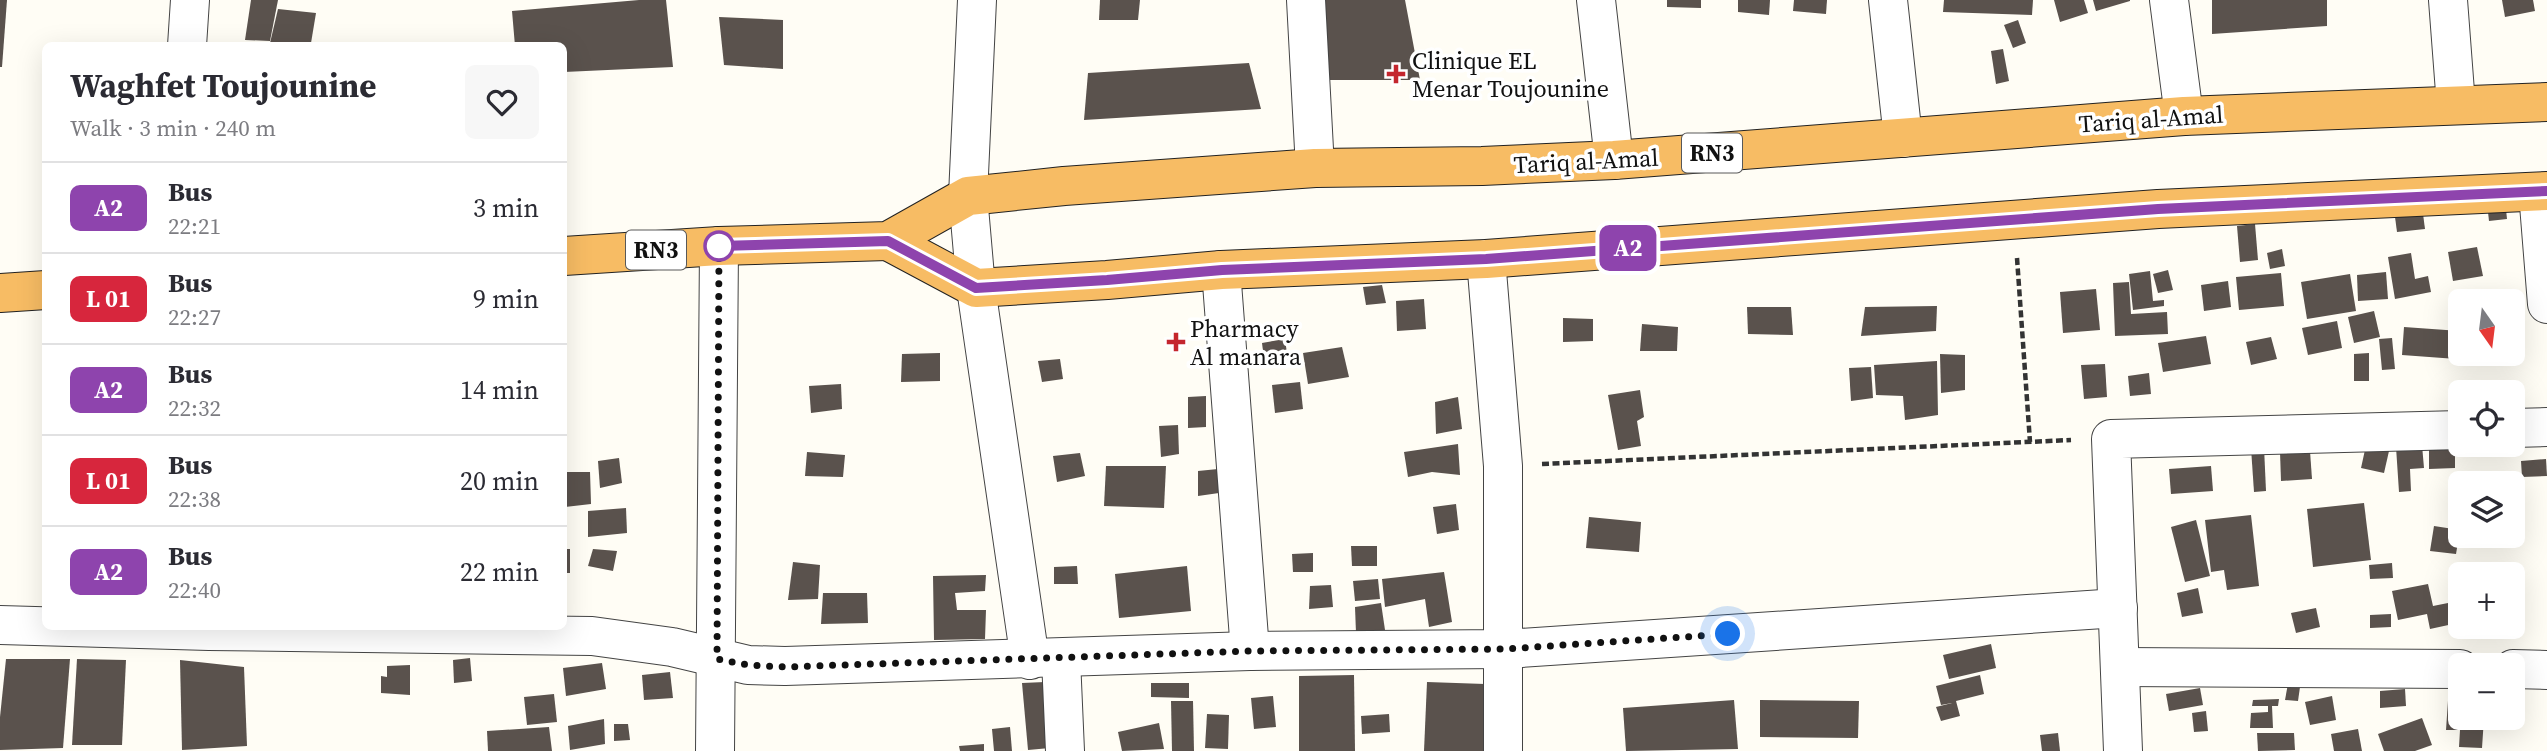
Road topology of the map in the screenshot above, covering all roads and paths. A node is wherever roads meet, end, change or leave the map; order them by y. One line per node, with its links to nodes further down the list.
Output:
1 (190, 0): 8 (street)
2 (977, 0): 16 (street)
3 (1306, 0): 14 (street)
4 (1595, 0): 13 (street)
5 (1888, 0): 12 (street)
6 (2169, 0): 11 (street)
7 (2448, 0): 10 (street)
8 (187, 42)
9 (2547, 102): 10 (highway, Tariq al-Amal / RN3)
10 (2456, 105): 11 (highway, Tariq al-Amal / RN3)
11 (2185, 116): 12 (highway, Tariq al-Amal / RN3)
12 (1903, 138): 13 (highway, Tariq al-Amal / RN3)
13 (1614, 160): 14 (highway, Tariq al-Amal / RN3)
14 (1315, 168): 16 (highway, Tariq al-Amal / RN3)
15 (2543, 191): 17 (highway); 26 (street)
16 (968, 197): 18 (highway, Tariq al-Amal / RN3); 23 (street)
17 (2014, 220): 21 (highway); 31 (path)
18 (888, 241): 19 (highway, Tariq al-Amal / RN3); 23 (highway, Tariq al-Amal / RN3)
19 (719, 246): 20 (highway, Tariq al-Amal / RN3); 39 (street)
20 (567, 256)
21 (1486, 259): 22 (highway); 32 (street)
22 (1222, 270): 23 (highway); 38 (street)
23 (976, 288): 40 (street)
24 (42, 290): 25 (highway)
25 (0, 293)
26 (2547, 304)
27 (2547, 427): 28 (street)
28 (2525, 428)
29 (2448, 430): 30 (street)
30 (2111, 439): 31 (path); 33 (street)
31 (2030, 442): 32 (path)
32 (1503, 466): 37 (street)
33 (2118, 608): 37 (street); 41 (street)
34 (0, 625): 35 (street)
35 (42, 626)
36 (264, 630): 39 (street)
37 (1505, 649): 38 (street); 47 (street)
38 (1250, 651): 40 (street)
39 (717, 659): 40 (street); 45 (street)
40 (1046, 659): 46 (street)
41 (2121, 667): 42 (street); 48 (street)
42 (2448, 669)
43 (2525, 670): 44 (street)
44 (2547, 670)
45 (715, 751)
46 (1065, 751)
47 (1503, 751)
48 (2123, 751)

